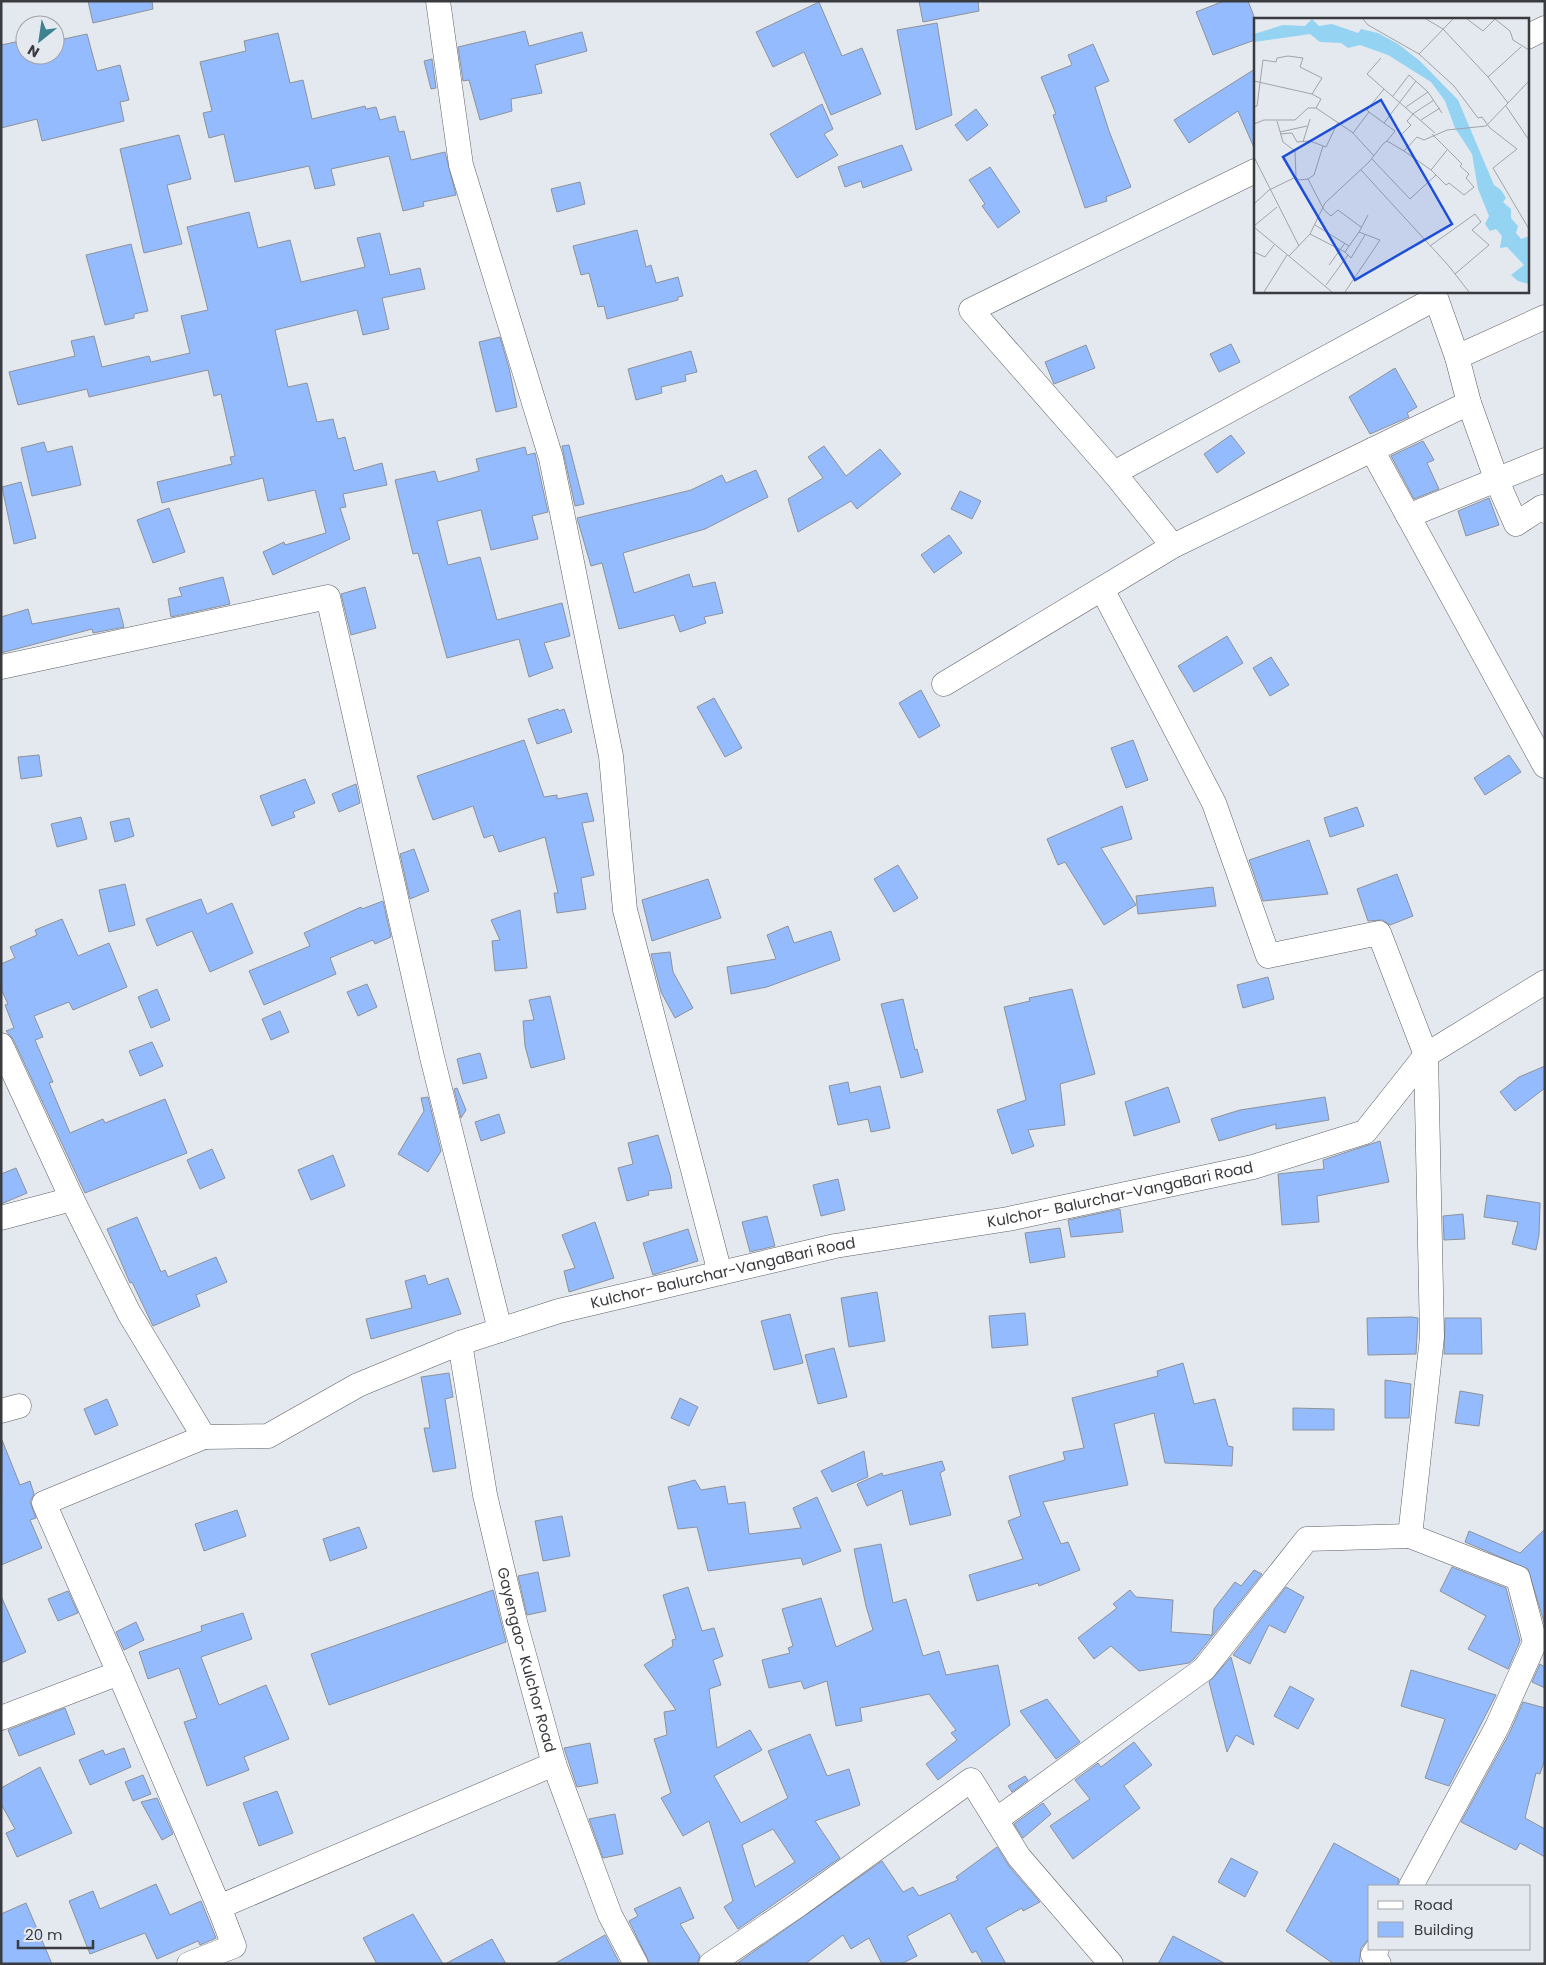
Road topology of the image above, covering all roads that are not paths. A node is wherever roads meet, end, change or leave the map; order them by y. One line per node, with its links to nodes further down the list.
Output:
1 (438, 1): 25 (street)
2 (1545, 28): 3 (street)
3 (1528, 36)
4 (1254, 171): 11 (street)
5 (1434, 295): 7 (street); 11 (street)
6 (1545, 317): 7 (street)
7 (1457, 357): 8 (street)
8 (1469, 403): 9 (street); 12 (street)
9 (1372, 450): 14 (street); 15 (street)
10 (1545, 460): 12 (street)
11 (1114, 473): 15 (street)
12 (1497, 481): 13 (street); 14 (street)
13 (1545, 511)
14 (1408, 516): 19 (street)
15 (1173, 546): 16 (street)
16 (1102, 590): 18 (street); 22 (street)
17 (1, 667): 26 (street)
18 (944, 684)
19 (1545, 766)
20 (1545, 982): 22 (street, Kulchor- Balurchar-VangaBari Road)
21 (1, 1045): 23 (street)
22 (1426, 1055): 25 (street, Kulchor- Balurchar-VangaBari Road); 29 (street)
23 (72, 1200): 24 (street); 28 (street)
24 (1, 1218)
25 (720, 1273): 26 (street, Kulchor- Balurchar-VangaBari Road)
26 (500, 1330): 27 (street, Kulchor- Balurchar-VangaBari Road)
27 (460, 1343): 28 (street, Kulchor- Balurchar-VangaBari Road); 33 (street, Gayengao- Kulchor Road)
28 (204, 1437): 31 (street)
29 (1410, 1536): 30 (street); 34 (street)
30 (1540, 1642): 35 (street)
31 (120, 1673): 32 (street); 36 (street)
32 (1, 1718)
33 (554, 1764): 36 (street); 39 (street, Gayengao- Kulchor Road)
34 (996, 1820): 40 (street); 41 (street)
35 (1411, 1885)
36 (219, 1908): 38 (street)
37 (1376, 1950): 42 (street)
38 (189, 1964)
39 (636, 1964)
40 (711, 1964)
41 (1111, 1964)
42 (1379, 1964)

